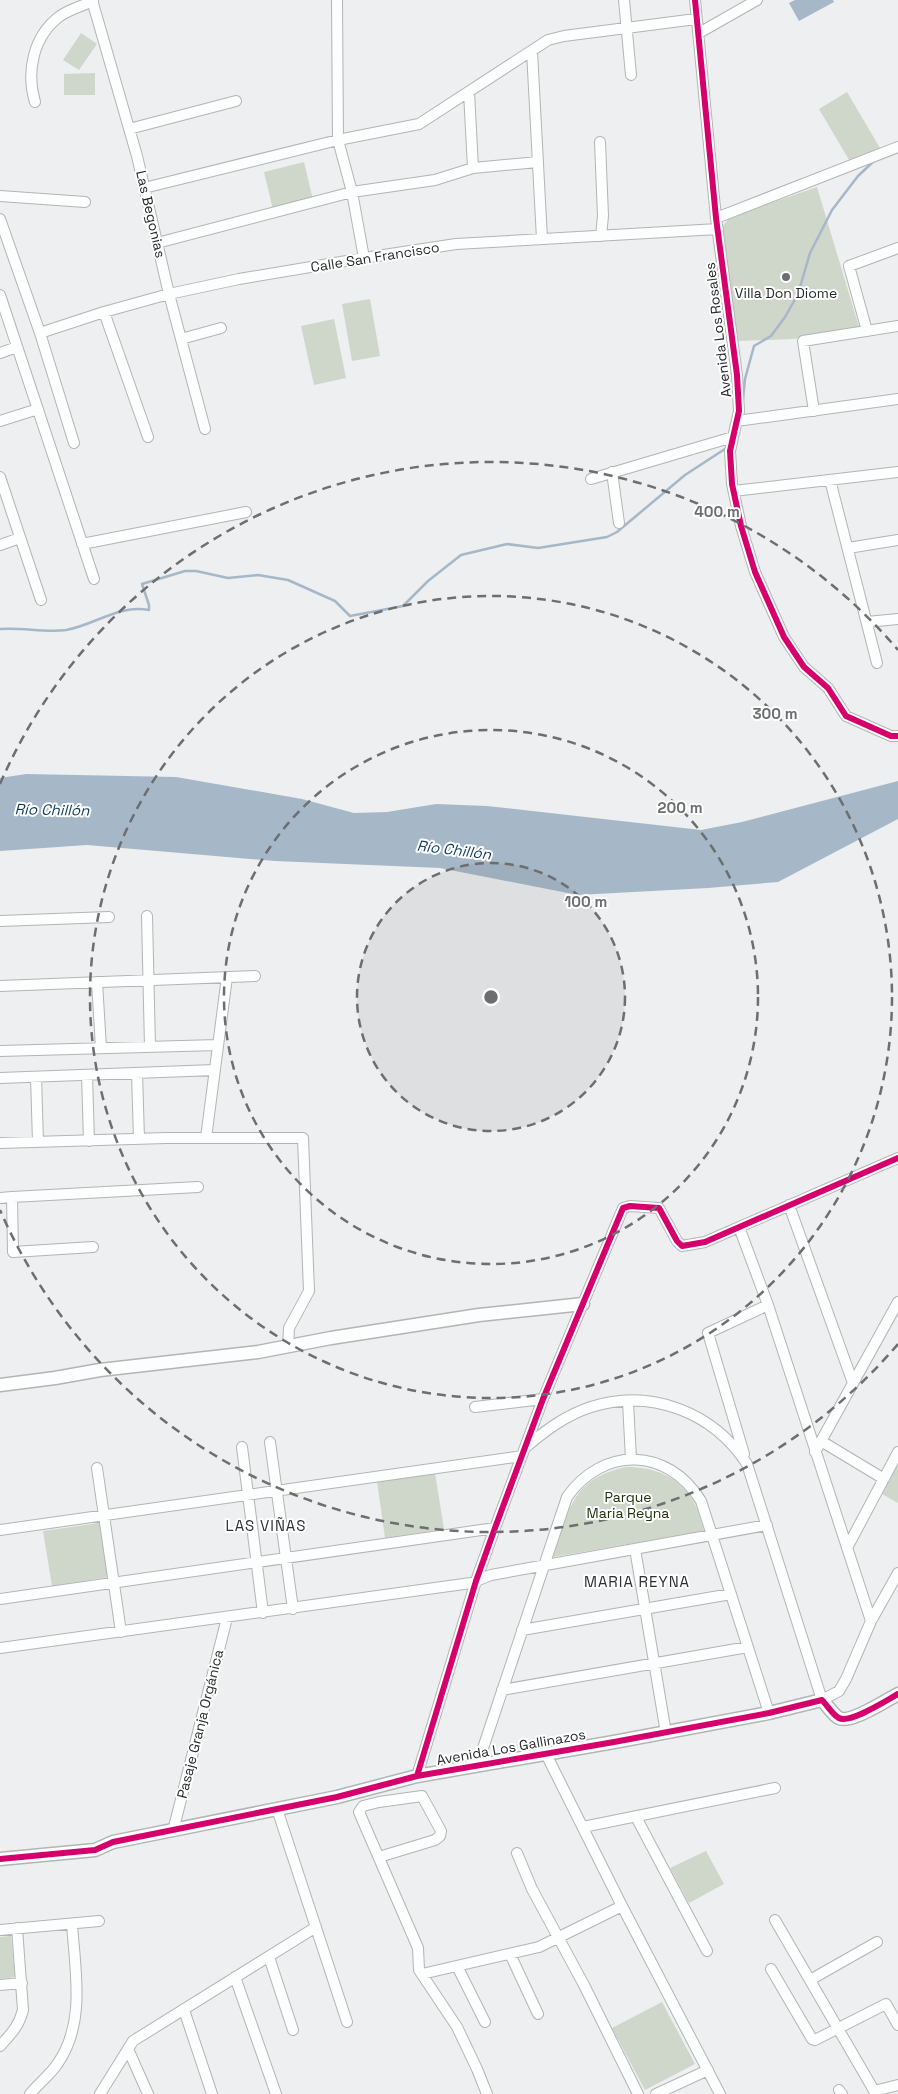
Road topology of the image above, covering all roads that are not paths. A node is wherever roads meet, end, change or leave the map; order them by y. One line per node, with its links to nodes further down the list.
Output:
1 (92, 0): 13 (street); 14 (street, Las Begonias)
2 (337, 0): 15 (street)
3 (624, 0): 7 (street)
4 (695, 0): 6 (street, Avenida Los Rosales)
5 (757, 0): 8 (street)
6 (696, 19): 7 (street); 8 (street, Avenida Los Rosales)
7 (626, 28): 9 (street); 10 (street)
8 (698, 33): 24 (street, Avenida Los Rosales)
9 (532, 51): 11 (street); 18 (street)
10 (631, 75)
11 (469, 92): 15 (street); 19 (street)
12 (236, 101): 14 (street)
13 (35, 102)
14 (129, 129): 20 (street, Las Begonias)
15 (338, 140): 20 (street); 21 (street)
16 (600, 142): 27 (street)
17 (898, 148): 24 (street)
18 (538, 162): 19 (street); 28 (street)
19 (473, 168): 21 (street)
20 (144, 188): 29 (street, Las Begonias)
21 (352, 192): 29 (street); 31 (street)
22 (0, 196): 23 (street)
23 (85, 202)
24 (716, 218): 26 (street, Avenida Los Rosales)
25 (0, 219): 38 (street)
26 (718, 229): 27 (street, Calle San Francisco); 46 (street, Avenida Los Rosales)
27 (601, 236): 28 (street, Calle San Francisco)
28 (542, 240): 31 (street, Calle San Francisco)
29 (157, 243): 32 (street, Las Begonias)
30 (898, 248): 37 (street)
31 (364, 258): 32 (street, Calle San Francisco)
32 (169, 294): 34 (street, Calle San Francisco); 39 (street, Las Begonias)
33 (0, 295): 40 (street)
34 (104, 312): 38 (street, Calle San Francisco); 48 (street)
35 (898, 326): 37 (street)
36 (220, 328): 39 (street)
37 (867, 331): 44 (street)
38 (40, 333): 50 (street)
39 (181, 339): 47 (street, Las Begonias)
40 (17, 347): 41 (street); 43 (street)
41 (0, 353)
42 (898, 399): 44 (street)
43 (38, 409): 45 (street); 61 (street)
44 (814, 411): 46 (street)
45 (0, 421)
46 (737, 421): 49 (street, Avenida Los Rosales)
47 (205, 430)
48 (148, 437)
49 (733, 437): 51 (street); 56 (street, Avenida Los Rosales)
50 (74, 443)
51 (612, 472): 53 (street); 58 (street)
52 (898, 472): 55 (street)
53 (591, 479)
54 (1, 480): 59 (street)
55 (830, 480): 56 (street); 63 (street)
56 (734, 491): 69 (street, Avenida Los Rosales)
57 (246, 512): 61 (street)
58 (619, 523)
59 (20, 538): 62 (street); 65 (street)
60 (898, 540): 63 (street)
61 (82, 544): 64 (street)
62 (0, 545)
63 (848, 548): 67 (street)
64 (94, 579)
65 (41, 600)
66 (898, 619): 67 (street)
67 (867, 622): 68 (street)
68 (877, 663)
69 (898, 736)
70 (147, 916): 75 (street)
71 (109, 917): 72 (street)
72 (0, 921)
73 (256, 976): 74 (street)
74 (227, 977): 75 (street); 78 (street)
75 (148, 980): 76 (street); 79 (street)
76 (97, 982): 77 (street); 80 (street)
77 (0, 986)
78 (218, 1045): 79 (street); 82 (street)
79 (150, 1047): 80 (street)
80 (101, 1048): 81 (street)
81 (0, 1051)
82 (215, 1070): 83 (street); 87 (street)
83 (137, 1073): 84 (street); 88 (street)
84 (87, 1075): 85 (street); 89 (street)
85 (36, 1077): 86 (street); 90 (street)
86 (0, 1078)
87 (206, 1138): 88 (street); 102 (street)
88 (139, 1139): 89 (street)
89 (89, 1141): 90 (street)
90 (38, 1142): 91 (street)
91 (0, 1143)
92 (898, 1158): 96 (street)
93 (198, 1188): 94 (street)
94 (12, 1197): 95 (street); 98 (street)
95 (0, 1198)
96 (789, 1205): 97 (street); 103 (street)
97 (739, 1227): 100 (street); 101 (street)
98 (93, 1247)
99 (898, 1302): 103 (street)
100 (583, 1304): 102 (street); 105 (street)
101 (768, 1305): 112 (street); 115 (street)
102 (288, 1346): 104 (street)
103 (854, 1383): 108 (street)
104 (0, 1385)
105 (543, 1399): 107 (street); 111 (street)
106 (628, 1402): 111 (street); 114 (street); 115 (street)
107 (476, 1407)
108 (821, 1441): 112 (street); 117 (street)
109 (270, 1442): 118 (street)
110 (242, 1447): 119 (street)
111 (524, 1452): 118 (street); 122 (street)
112 (815, 1452): 125 (street)
113 (898, 1452): 117 (street)
114 (631, 1459): 124 (street); 129 (street)
115 (747, 1464): 121 (street)
116 (97, 1468): 120 (street)
117 (884, 1479): 125 (street)
118 (277, 1491): 119 (street); 127 (street)
119 (248, 1495): 120 (street); 128 (street)
120 (104, 1515): 123 (street); 132 (street)
121 (767, 1525): 124 (street); 147 (street)
122 (495, 1528): 127 (street); 131 (street)
123 (0, 1530)
124 (712, 1535): 126 (street); 133 (street)
125 (847, 1548): 139 (street)
126 (635, 1549): 129 (street); 135 (street)
127 (286, 1558): 128 (street); 136 (street)
128 (257, 1562): 132 (street); 137 (street)
129 (543, 1565): 131 (street); 140 (street)
130 (898, 1573): 139 (street)
131 (476, 1581): 136 (street); 152 (street)
132 (114, 1583): 134 (street); 141 (street)
133 (731, 1594): 135 (street); 142 (street)
134 (0, 1599)
135 (645, 1608): 140 (street); 144 (street)
136 (293, 1609): 137 (street)
137 (263, 1613): 138 (street)
138 (227, 1618): 141 (street); 157 (street, Pasaje Granja Orgánica)
139 (871, 1621): 147 (street)
140 (522, 1630): 145 (street)
141 (121, 1632): 143 (street)
142 (748, 1647): 144 (street); 148 (street)
143 (0, 1648)
144 (654, 1663): 145 (street); 149 (street)
145 (502, 1690): 151 (street)
146 (898, 1694): 147 (street)
147 (822, 1700): 148 (street, Avenida Los Gallinazos)
148 (769, 1713): 149 (street, Avenida Los Gallinazos)
149 (666, 1732): 150 (street, Avenida Los Gallinazos)
150 (549, 1760): 151 (street, Avenida Los Gallinazos); 156 (street)
151 (477, 1766): 152 (street, Avenida Los Gallinazos)
152 (416, 1776): 154 (street, Avenida Los Gallinazos)
153 (775, 1788): 155 (street)
154 (277, 1809): 157 (street, Avenida Los Gallinazos); 165 (street)
155 (636, 1817): 156 (street); 170 (street)
156 (583, 1827): 161 (street)
157 (173, 1831): 160 (street, Avenida Los Gallinazos)
158 (517, 1853): 168 (street)
159 (379, 1857): 159 (street); 175 (street)
160 (0, 1859)
161 (622, 1906): 168 (street); 189 (street)
162 (775, 1920): 177 (street)
163 (99, 1921): 164 (street)
164 (72, 1924): 166 (street); 192 (street)
165 (316, 1927): 172 (street); 182 (street)
166 (18, 1928): 167 (street); 178 (street)
167 (0, 1930)
168 (559, 1938): 171 (street); 198 (street)
169 (877, 1942): 177 (street)
170 (707, 1951)
171 (510, 1954): 173 (street); 181 (street)
172 (269, 1957): 176 (street); 186 (street)
173 (457, 1966): 175 (street); 183 (street)
174 (771, 1969): 185 (street)
175 (422, 1974): 197 (street)
176 (236, 1978): 180 (street); 196 (street)
177 (810, 1980): 185 (street)
178 (22, 1983): 179 (street); 187 (street)
179 (0, 1985)
180 (184, 2010): 188 (street); 195 (street)
181 (538, 2014)
182 (348, 2022)
183 (485, 2022)
184 (898, 2026): 185 (street)
185 (838, 2029): 191 (street)
186 (293, 2030)
187 (2, 2043)
188 (128, 2049): 193 (street); 194 (street)
189 (708, 2070): 199 (street); 200 (street)
190 (898, 2085): 191 (street)
191 (875, 2092)
192 (30, 2094)
193 (100, 2094)
194 (148, 2094)
195 (212, 2094)
196 (276, 2094)
197 (487, 2094)
198 (638, 2094)
199 (656, 2094)
200 (720, 2094)

